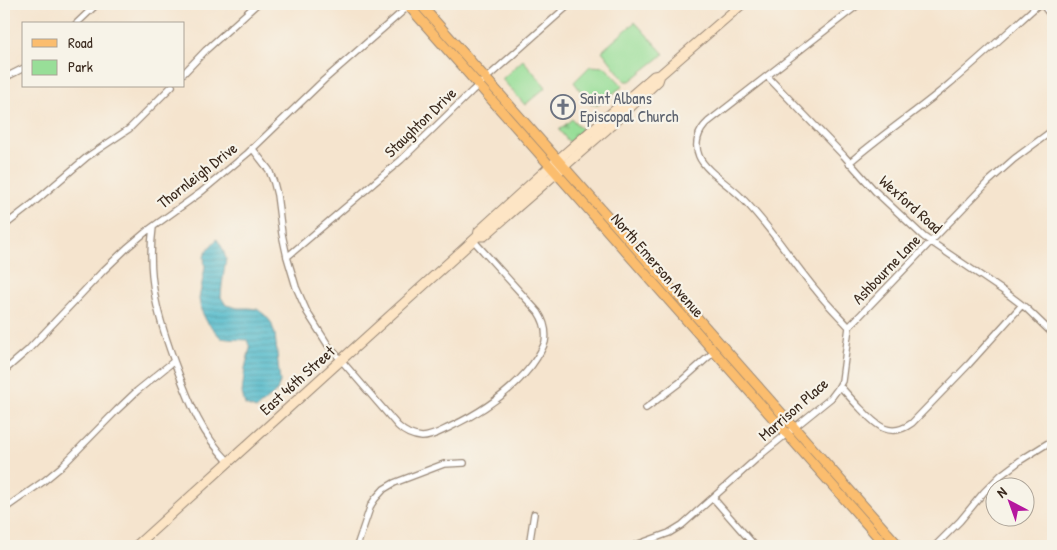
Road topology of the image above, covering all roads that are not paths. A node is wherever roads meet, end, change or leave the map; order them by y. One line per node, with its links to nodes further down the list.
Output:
1 (97, 4): 10 (street)
2 (257, 4): 12 (street)
3 (409, 4): 16 (main road, North Emerson Avenue); 19 (street, Thornleigh Drive)
4 (420, 4): 15 (main road, North Emerson Avenue)
5 (570, 4): 15 (street, Staughton Drive)
6 (742, 4): 20 (main road, East 46th Street)
7 (859, 4): 13 (street)
8 (1040, 4): 9 (street); 21 (street)
9 (1053, 18)
10 (78, 22)
11 (22, 69): 14 (street)
12 (185, 72)
13 (767, 76): 21 (street, Wexford Road); 29 (street)
14 (4, 78)
15 (486, 78): 16 (street, Staughton Drive); 20 (main road, North Emerson Avenue)
16 (479, 85): 22 (main road, North Emerson Avenue); 27 (street, Staughton Drive)
17 (170, 88): 23 (street)
18 (1053, 130): 26 (street, Ashbourne Lane)
19 (252, 148): 24 (street, Thornleigh Drive); 27 (street)
20 (561, 163): 22 (main road, East 46th Street); 31 (main road, North Emerson Avenue)
21 (850, 163): 26 (street, Wexford Road)
22 (554, 169): 25 (main road, East 46th Street); 32 (main road, North Emerson Avenue)
23 (4, 226)
24 (153, 227): 34 (street); 35 (street, Thornleigh Drive)
25 (476, 238): 33 (main road, East 46th Street); 33 (street)
26 (931, 242): 28 (street, Wexford Road); 29 (street, Ashbourne Lane)
27 (287, 258): 33 (street)
28 (1022, 305): 30 (street, Wexford Road); 36 (street, Marrison Place)
29 (849, 327): 36 (street, Ashbourne Lane)
30 (1053, 334)
31 (722, 345): 32 (street); 38 (main road, North Emerson Avenue)
32 (714, 352): 37 (street); 38 (main road, North Emerson Avenue)
33 (341, 360): 40 (main road, East 46th Street)
34 (174, 361): 40 (street); 43 (street)
35 (4, 370)
36 (840, 386): 38 (street, Marrison Place)
37 (646, 408)
38 (790, 431): 42 (street, Marrison Place); 50 (main road, North Emerson Avenue); 51 (main road, North Emerson Avenue)
39 (1053, 440): 52 (street)
40 (229, 462): 45 (main road, East 46th Street)
41 (464, 463): 46 (street)
42 (713, 498): 48 (street, Marrison Place); 49 (street)
43 (4, 509)
44 (534, 514): 47 (street)
45 (136, 546)
46 (356, 546)
47 (528, 546)
48 (633, 546)
49 (754, 546)
50 (886, 546)
51 (899, 546)
52 (935, 546)

